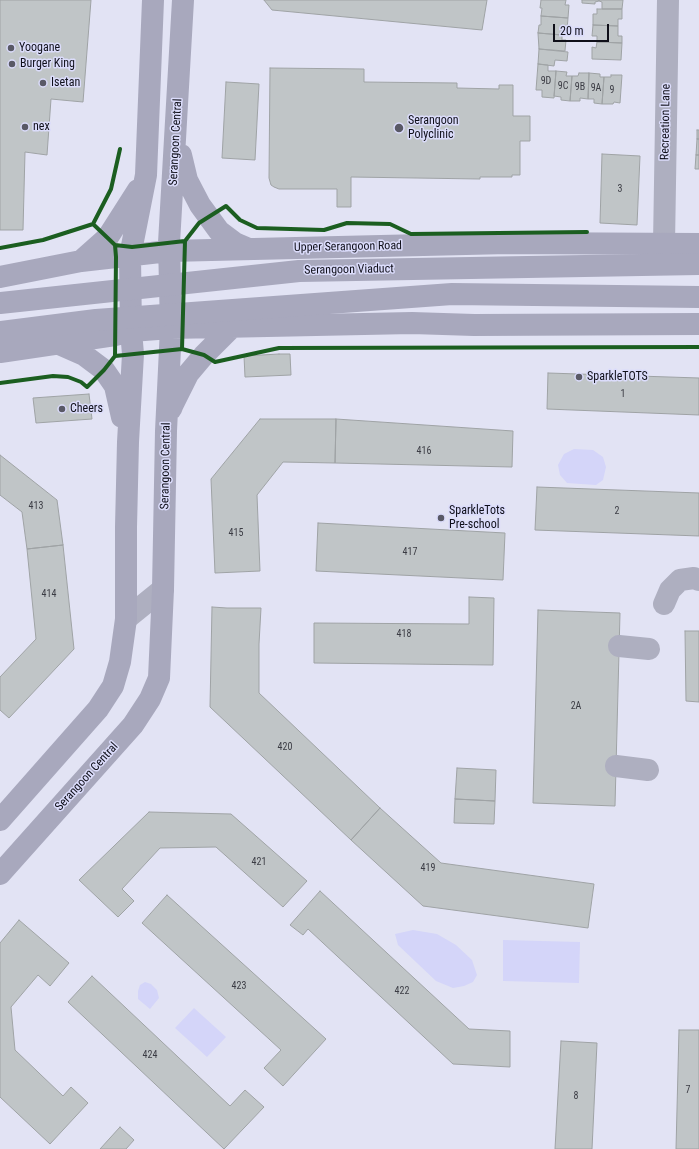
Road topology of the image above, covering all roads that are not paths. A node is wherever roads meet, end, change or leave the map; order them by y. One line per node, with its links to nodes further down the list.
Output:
1 (153, 0): 5 (main road)
2 (183, 0): 4 (main road, Serangoon Central)
3 (668, 0): 6 (street, Recreation Lane)
4 (176, 138): 8 (main road); 9 (main road, Serangoon Central)
5 (146, 175): 10 (main road); 11 (main road)
6 (664, 244): 7 (main road, Upper Serangoon Road); 8 (main road, Upper Serangoon Road)
7 (699, 244)
8 (250, 249): 9 (main road, Upper Serangoon Road)
9 (169, 251): 10 (main road, Upper Serangoon Road); 18 (main road, Serangoon Central)
10 (130, 256): 11 (main road, Upper Serangoon Road); 19 (main road)
11 (81, 261): 13 (main road, Upper Serangoon Road)
12 (699, 264): 15 (main road, Serangoon Viaduct, bridge)
13 (0, 277)
14 (699, 296): 20 (main road, bridge)
15 (0, 303)
16 (699, 324): 17 (main road)
17 (232, 327): 18 (main road); 23 (main road)
18 (171, 328): 19 (main road); 23 (main road, Serangoon Central)
19 (131, 331): 21 (main road); 24 (main road)
20 (0, 332)
21 (59, 344): 22 (main road); 24 (main road)
22 (0, 352)
23 (166, 431): 26 (main road, Serangoon Central)
24 (128, 442): 28 (main road)
25 (699, 580): 27 (street)
26 (163, 588): 28 (street); 34 (main road, Serangoon Central)
27 (664, 604)
28 (126, 619): 33 (main road)
29 (619, 646): 30 (street)
30 (649, 649)
31 (616, 766): 32 (street)
32 (648, 770)
33 (0, 820)
34 (0, 874)

